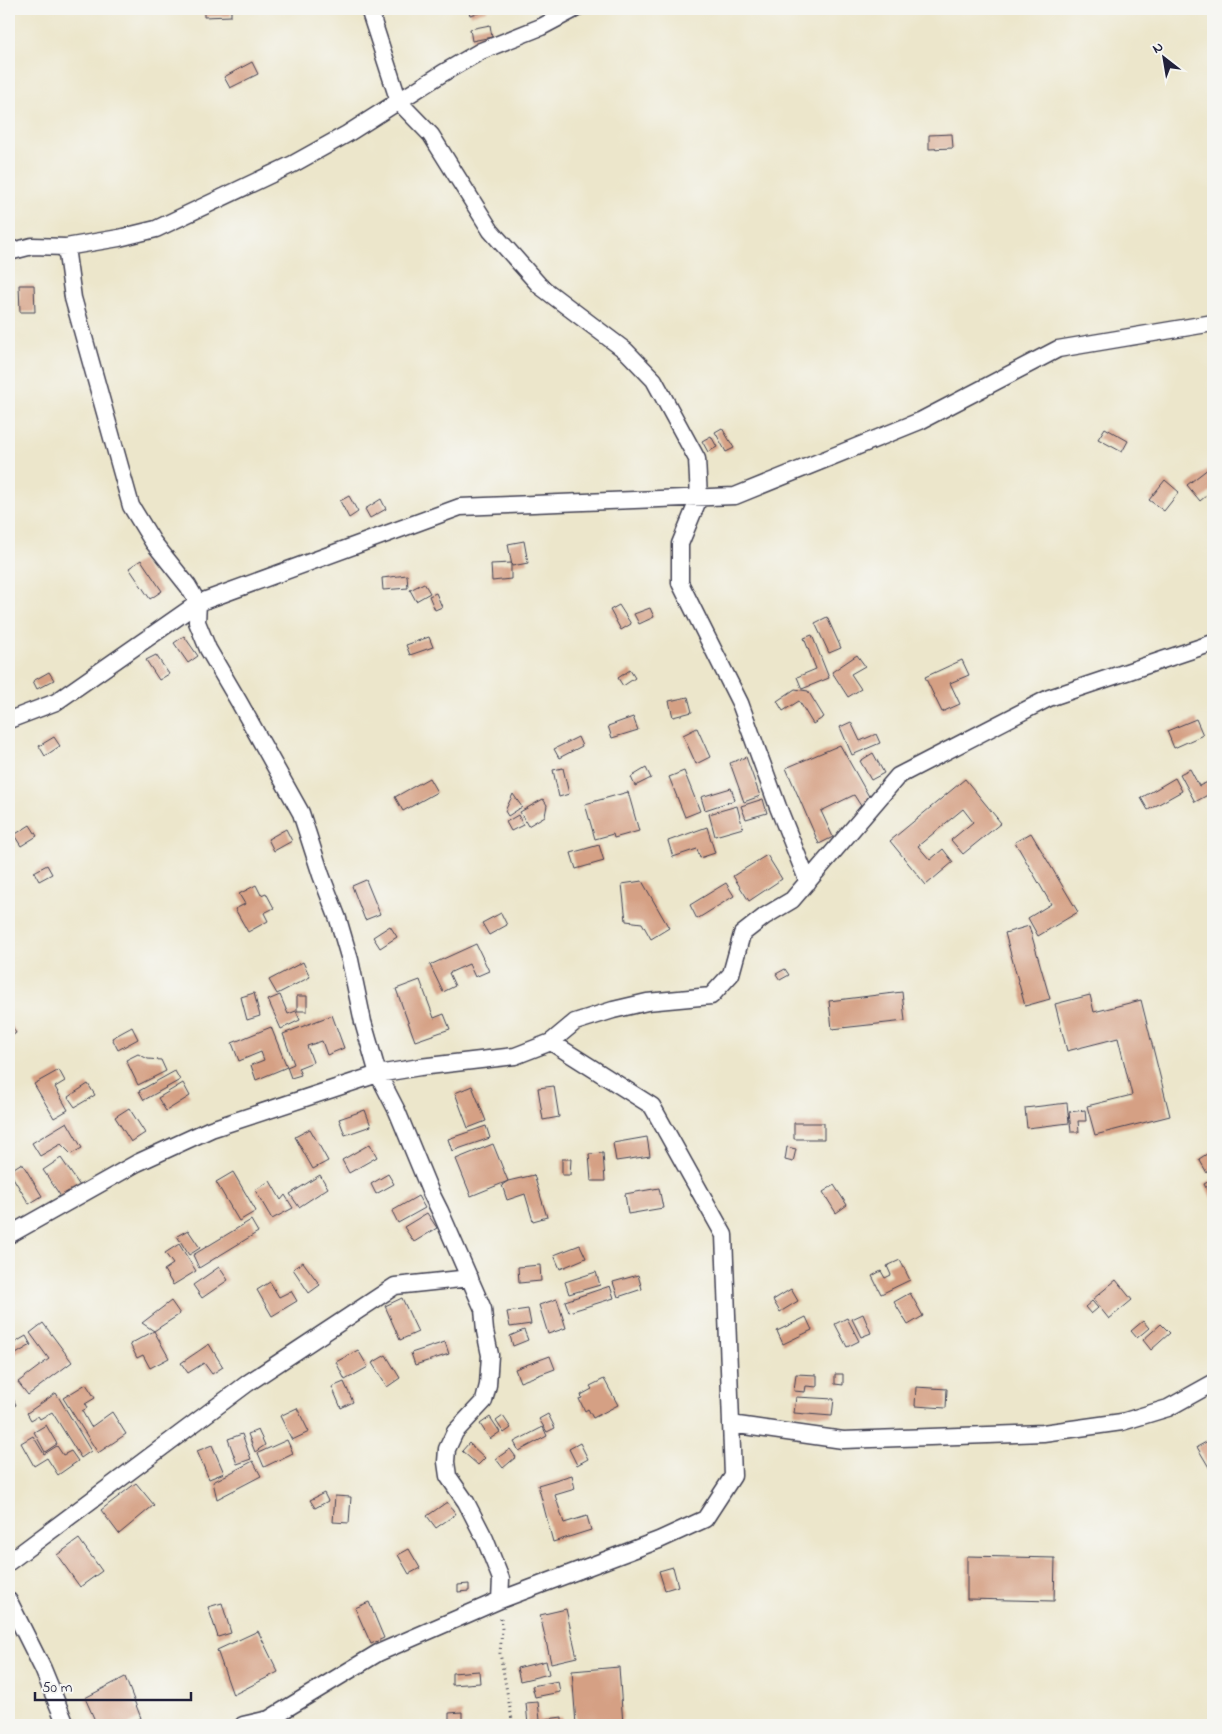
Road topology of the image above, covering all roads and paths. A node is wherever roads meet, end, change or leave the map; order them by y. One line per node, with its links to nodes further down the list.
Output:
1 (369, 9): 3 (street)
2 (575, 9): 3 (street)
3 (399, 102): 4 (street); 7 (street)
4 (66, 247): 5 (street); 8 (street)
5 (9, 252)
6 (1213, 323): 7 (street)
7 (699, 498): 8 (street); 11 (street)
8 (198, 603): 10 (street); 13 (street)
9 (1213, 643): 11 (street)
10 (9, 720)
11 (808, 882): 12 (street)
12 (551, 1042): 13 (street); 17 (street)
13 (378, 1074): 14 (street); 15 (street)
14 (9, 1235)
15 (470, 1278): 18 (street); 19 (street)
16 (1213, 1383): 17 (street)
17 (731, 1424): 19 (street)
18 (9, 1562)
19 (500, 1600): 21 (street); 24 (path)
20 (9, 1601): 22 (street)
21 (276, 1722): 23 (street)
22 (66, 1725)
23 (243, 1725)
24 (513, 1725)

